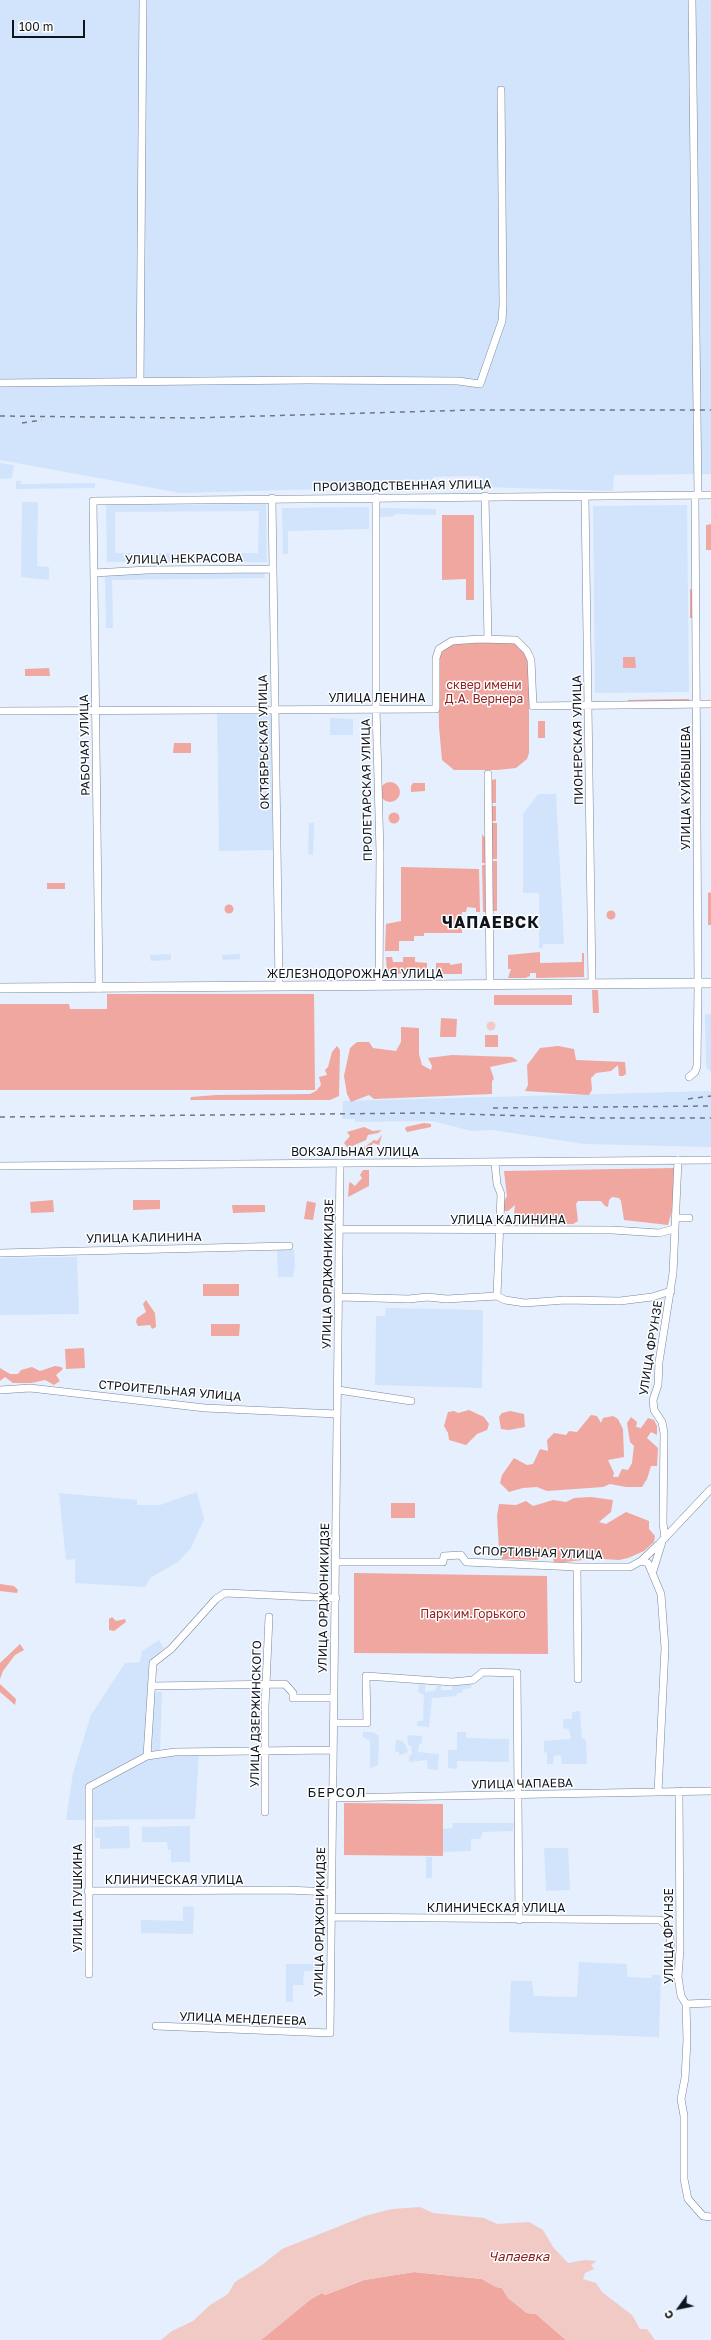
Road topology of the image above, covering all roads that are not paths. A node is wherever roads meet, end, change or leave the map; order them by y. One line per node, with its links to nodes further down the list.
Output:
1 (143, 0): 4 (street)
2 (692, 0): 6 (street, УЛИЦА КУЙБЫШЕВА)
3 (501, 90): 4 (street)
4 (140, 382): 5 (street)
5 (0, 383)
6 (697, 495): 7 (street, ПРОИЗВОДСТВЕННАЯ УЛИЦА); 9 (street, ПРОИЗВОДСТВЕННАЯ УЛИЦА); 16 (street, УЛИЦА КУЙБЫШЕВА)
7 (711, 495)
8 (485, 496): 9 (street, ПРОИЗВОДСТВЕННАЯ УЛИЦА); 10 (street, ПРОИЗВОДСТВЕННАЯ УЛИЦА); 15 (street)
9 (585, 496): 18 (street, ПИОНЕРСКАЯ УЛИЦА)
10 (376, 497): 11 (street, ПРОИЗВОДСТВЕННАЯ УЛИЦА); 20 (street, ПРОЛЕТАРСКАЯ УЛИЦА)
11 (272, 498): 12 (street, ПРОИЗВОДСТВЕННАЯ УЛИЦА); 13 (street, ОКТЯБРЬСКАЯ УЛИЦА)
12 (93, 501): 14 (street, РАБОЧАЯ УЛИЦА)
13 (273, 569): 14 (street, УЛИЦА НЕКРАСОВА); 19 (street, ОКТЯБРЬСКАЯ УЛИЦА)
14 (94, 573): 21 (street, РАБОЧАЯ УЛИЦА)
15 (488, 639): 18 (street, УЛИЦА ЛЕНИНА); 20 (street, УЛИЦА ЛЕНИНА)
16 (697, 704): 17 (street, УЛИЦА ЛЕНИНА); 18 (street, УЛИЦА ЛЕНИНА); 24 (street, УЛИЦА КУЙБЫШЕВА)
17 (711, 704)
18 (588, 706): 26 (street, ПИОНЕРСКАЯ УЛИЦА)
19 (275, 709): 20 (street, УЛИЦА ЛЕНИНА); 21 (street, УЛИЦА ЛЕНИНА); 28 (street, ОКТЯБРЬСКАЯ УЛИЦА)
20 (376, 709): 29 (street, ПРОЛЕТАРСКАЯ УЛИЦА)
21 (96, 710): 22 (street, УЛИЦА ЛЕНИНА); 31 (street, РАБОЧАЯ УЛИЦА)
22 (0, 711)
23 (488, 774): 27 (street)
24 (698, 983): 25 (main road, ЖЕЛЕЗНОДОРОЖНАЯ УЛИЦА); 26 (main road, ЖЕЛЕЗНОДОРОЖНАЯ УЛИЦА); 32 (street, УЛИЦА КУЙБЫШЕВА)
25 (711, 983)
26 (592, 984): 27 (main road, ЖЕЛЕЗНОДОРОЖНАЯ УЛИЦА)
27 (490, 985): 29 (main road, ЖЕЛЕЗНОДОРОЖНАЯ УЛИЦА)
28 (279, 986): 29 (main road, ЖЕЛЕЗНОДОРОЖНАЯ УЛИЦА); 31 (main road, ЖЕЛЕЗНОДОРОЖНАЯ УЛИЦА)
29 (379, 986)
30 (0, 988): 31 (main road, ЖЕЛЕЗНОДОРОЖНАЯ УЛИЦА)
31 (99, 988)
32 (689, 1077)
33 (678, 1160): 34 (street, ВОКЗАЛЬНАЯ УЛИЦА); 36 (street, ВОКЗАЛЬНАЯ УЛИЦА); 38 (street, УЛИЦА ФРУНЗЕ)
34 (711, 1160)
35 (340, 1163): 36 (street, ВОКЗАЛЬНАЯ УЛИЦА); 37 (street, ВОКЗАЛЬНАЯ УЛИЦА); 41 (street, УЛИЦА ОРДЖОНИКИДЗЕ)
36 (495, 1163): 42 (street)
37 (0, 1166)
38 (675, 1218): 39 (street); 40 (street, УЛИЦА ФРУНЗЕ)
39 (689, 1218)
40 (674, 1229): 42 (street, УЛИЦА КАЛИНИНА); 45 (street, УЛИЦА ФРУНЗЕ)
41 (340, 1230): 42 (street, УЛИЦА КАЛИНИНА); 47 (street, УЛИЦА ОРДЖОНИКИДЗЕ)
42 (499, 1231): 46 (street)
43 (289, 1246): 44 (street, УЛИЦА КАЛИНИНА)
44 (0, 1253)
45 (671, 1291): 46 (street); 53 (street, УЛИЦА ФРУНЗЕ)
46 (498, 1296): 47 (street)
47 (339, 1297): 49 (street, УЛИЦА ОРДЖОНИКИДЗЕ)
48 (0, 1390): 51 (street, СТРОИТЕЛЬНАЯ УЛИЦА)
49 (338, 1390): 50 (street); 51 (street, УЛИЦА ОРДЖОНИКИДЗЕ)
50 (411, 1401)
51 (337, 1414): 55 (street, УЛИЦА ОРДЖОНИКИДЗЕ)
52 (711, 1489): 53 (street)
53 (664, 1539): 54 (street); 57 (street)
54 (641, 1561): 56 (street, СПОРТИВНАЯ УЛИЦА); 57 (street)
55 (336, 1562): 56 (street, СПОРТИВНАЯ УЛИЦА); 58 (street, УЛИЦА ОРДЖОНИКИДЗЕ)
56 (577, 1567): 60 (street)
57 (653, 1571): 70 (street)
58 (336, 1598): 62 (street); 63 (street, УЛИЦА ОРДЖОНИКИДЗЕ)
59 (269, 1617): 61 (street, УЛИЦА ДЗЕРЖИНСКОГО)
60 (578, 1679)
61 (267, 1685): 62 (street); 63 (street); 65 (street, УЛИЦА ДЗЕРЖИНСКОГО)
62 (152, 1686): 67 (street)
63 (333, 1698): 64 (street, УЛИЦА ОРДЖОНИКИДЗЕ)
64 (333, 1723): 66 (street, УЛИЦА ОРДЖОНИКИДЗЕ); 71 (street)
65 (265, 1750): 66 (street); 67 (street); 73 (street, УЛИЦА ДЗЕРЖИНСКОГО)
66 (333, 1750): 72 (street, УЛИЦА ОРДЖОНИКИДЗЕ)
67 (147, 1756): 74 (street, УЛИЦА ПУШКИНА)
68 (680, 1791): 69 (street, УЛИЦА ЧАПАЕВА); 70 (street, УЛИЦА ЧАПАЕВА); 79 (street, УЛИЦА ФРУНЗЕ)
69 (711, 1791)
70 (658, 1792): 71 (street, УЛИЦА ЧАПАЕВА)
71 (519, 1795): 72 (street, УЛИЦА ЧАПАЕВА); 77 (street)
72 (333, 1798): 75 (street, УЛИЦА ОРДЖОНИКИДЗЕ)
73 (265, 1812)
74 (88, 1891): 75 (street, КЛИНИЧЕСКАЯ УЛИЦА); 78 (street, УЛИЦА ПУШКИНА)
75 (332, 1892): 76 (street, УЛИЦА ОРДЖОНИКИДЗЕ)
76 (331, 1918): 77 (street, КЛИНИЧЕСКАЯ УЛИЦА); 83 (street, УЛИЦА ОРДЖОНИКИДЗЕ)
77 (519, 1920): 79 (street, КЛИНИЧЕСКАЯ УЛИЦА)
78 (89, 1974)
79 (678, 1977): 81 (street, УЛИЦА ФРУНЗЕ)
80 (711, 2003): 81 (street)
81 (686, 2004): 84 (street, УЛИЦА ФРУНЗЕ)
82 (156, 2026): 83 (street, УЛИЦА МЕНДЕЛЕЕВА)
83 (330, 2033)
84 (711, 2217)

